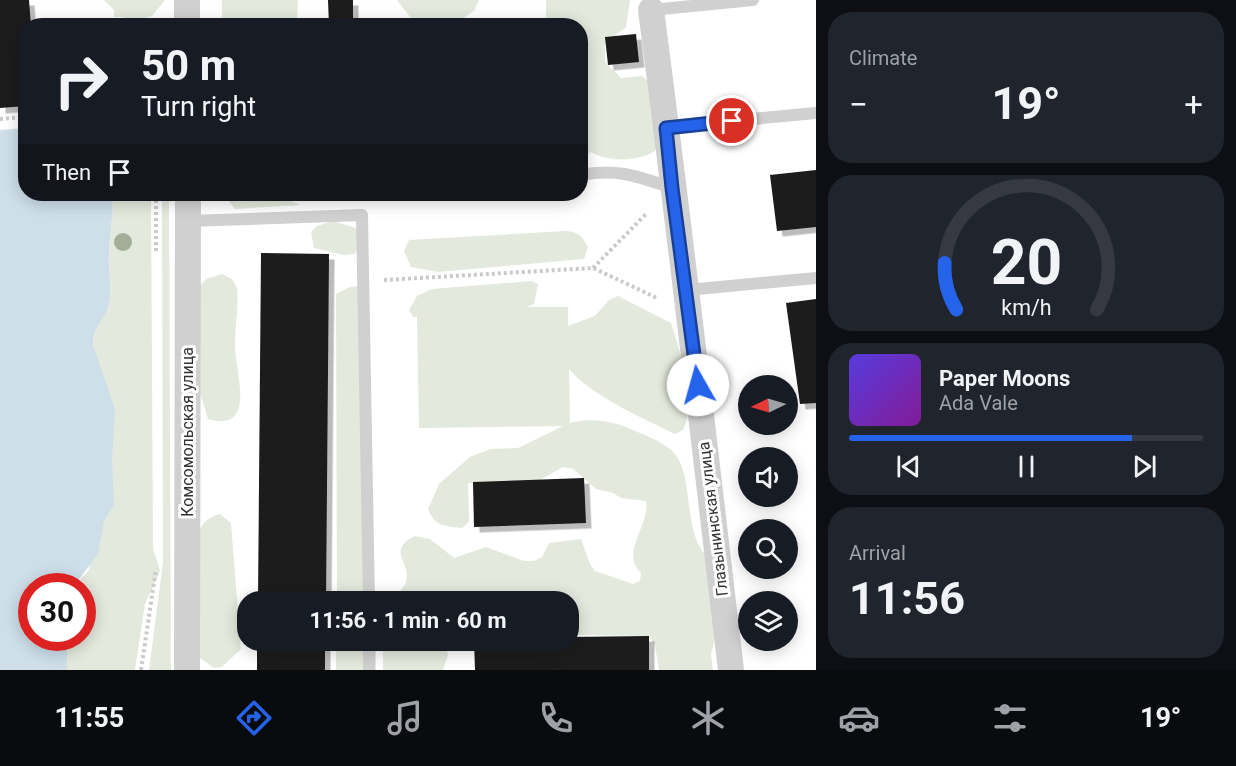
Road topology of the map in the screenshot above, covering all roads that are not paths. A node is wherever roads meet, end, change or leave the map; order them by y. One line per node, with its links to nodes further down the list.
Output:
1 (187, 0): 4 (street)
2 (753, 0): 3 (lane)
3 (650, 5): 6 (street, Глазынинская улица)
4 (187, 18)
5 (816, 113): 6 (lane)
6 (666, 128): 8 (street, Глазынинская улица)
7 (588, 174): 8 (lane)
8 (672, 188): 12 (street, Глазынинская улица)
9 (188, 201): 10 (street, Комсомольская улица)
10 (188, 221): 13 (lane); 15 (street, Комсомольская улица)
11 (816, 278): 12 (lane)
12 (688, 302): 17 (street, Глазынинская улица)
13 (369, 591)
14 (369, 651): 16 (lane)
15 (187, 670)
16 (369, 670)
17 (731, 670)

